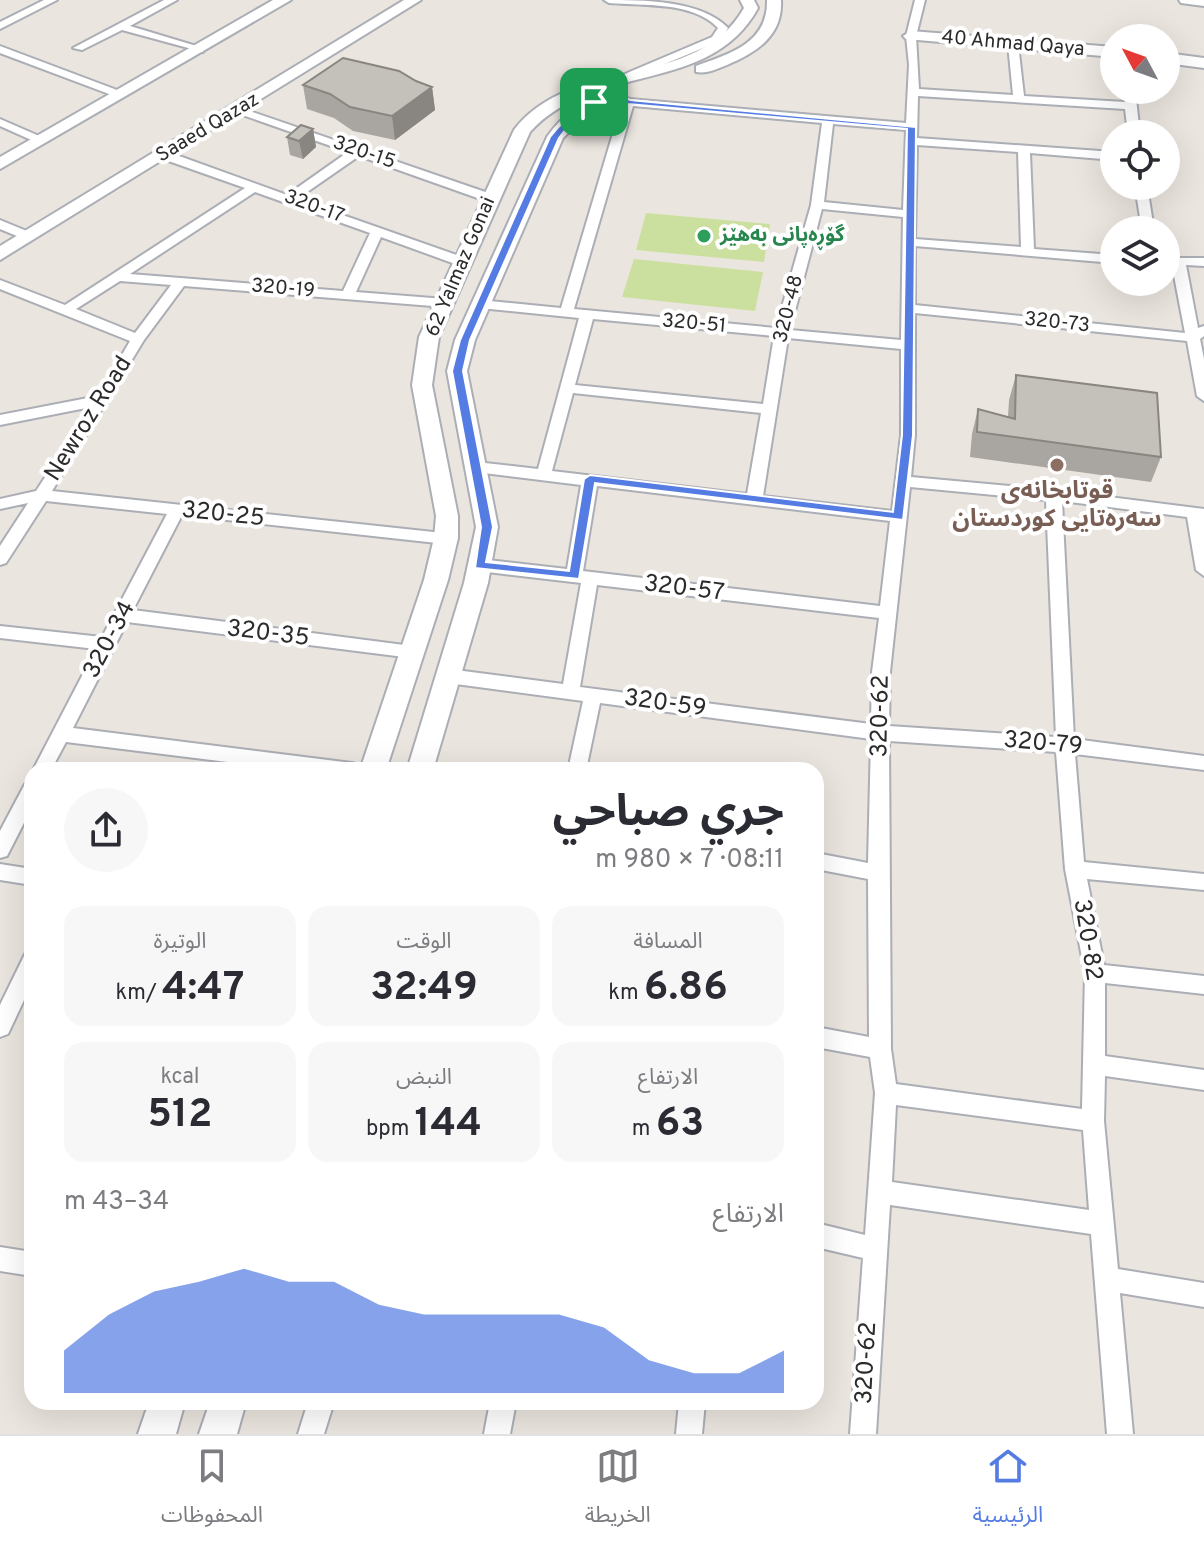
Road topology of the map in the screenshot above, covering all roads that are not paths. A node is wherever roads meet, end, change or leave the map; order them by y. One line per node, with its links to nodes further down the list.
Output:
1 (52, 0): 9 (street)
2 (172, 0): 10 (street)
3 (284, 0): 15 (main road)
4 (414, 0): 27 (main road, Saaed Qazaz)
5 (609, 0): 21 (street)
6 (747, 0): 21 (main road, 62 Yalmaz Gonai)
7 (774, 0): 24 (main road, 62 Yalmaz Gonai)
8 (920, 0): 11 (street, 320-62)
9 (0, 26)
10 (124, 27): 13 (street); 15 (street)
11 (911, 36): 12 (main road, 40 Ahmad Qaya); 22 (street, 320-62)
12 (1013, 44): 16 (main road, 40 Ahmad Qaya); 25 (street)
13 (78, 48)
14 (0, 49): 17 (street)
15 (199, 50): 23 (main road)
16 (1100, 51)
17 (15, 54): 19 (street); 23 (street)
18 (1180, 60): 20 (main road)
19 (0, 62)
20 (1204, 63)
21 (631, 75): 40 (main road, 62 Yalmaz Gonai)
22 (913, 92): 25 (street); 31 (street, 320-62)
23 (121, 95): 32 (main road)
24 (622, 99): 28 (street); 59 (main road, 62 Yalmaz Gonai); 62 (street)
25 (1019, 100): 26 (street)
26 (1131, 106): 29 (street)
27 (238, 110): 34 (street, 320-15); 35 (main road, Saaed Qazaz)
28 (828, 120): 31 (street); 41 (street, 320-48)
29 (1132, 120)
30 (0, 122): 32 (street)
31 (911, 134): 33 (street); 42 (street, 320-62)
32 (42, 141): 37 (main road)
33 (1024, 148): 36 (street); 47 (street)
34 (358, 151): 39 (street); 40 (street, 320-15)
35 (164, 155): 38 (street, 320-17); 45 (main road, Saaed Qazaz)
36 (1100, 155)
37 (0, 164)
38 (256, 186): 39 (street, 320-17); 53 (street)
39 (290, 198): 44 (street, 320-17)
40 (490, 198): 51 (main road, 62 Yalmaz Gonai)
41 (817, 205): 42 (street); 64 (street, 320-48)
42 (909, 214): 46 (street, 320-62)
43 (0, 224): 45 (street)
44 (378, 230): 51 (street, 320-17); 57 (street)
45 (29, 237): 48 (main road, Saaed Qazaz)
46 (909, 242): 47 (street); 60 (street, 320-62)
47 (1028, 253): 49 (street)
48 (0, 254)
49 (1100, 258)
50 (1180, 260): 52 (street)
51 (463, 262): 58 (main road, 62 Yalmaz Gonai)
52 (1204, 262)
53 (121, 277): 54 (street, 320-19); 61 (street)
54 (181, 281): 57 (street, 320-19); 66 (street, Newroz Road)
55 (1180, 283): 65 (street)
56 (0, 284): 61 (street)
57 (348, 295): 58 (street, 320-19)
58 (445, 303): 74 (main road, 62 Yalmaz Gonai)
59 (480, 304): 62 (street, 320-51); 73 (main road, 62 Yalmaz Gonai)
60 (908, 308): 65 (street, 320-73); 67 (street, 320-62)
61 (66, 310): 66 (street)
62 (566, 313): 63 (street, 320-51)
63 (587, 315): 64 (street, 320-51); 68 (street)
64 (782, 332): 67 (street, 320-51); 71 (street, 320-48)
65 (1198, 334): 69 (street)
66 (138, 339): 70 (street, Newroz Road)
67 (908, 345): 78 (street, 320-62)
68 (565, 388): 71 (street); 76 (street)
69 (1204, 396)
70 (103, 400): 72 (street); 79 (street, Newroz Road)
71 (768, 409): 81 (street, 320-48)
72 (0, 420)
73 (468, 428): 74 (main road); 75 (main road, 62 Yalmaz Gonai)
74 (432, 433): 86 (main road, 62 Yalmaz Gonai)
75 (476, 467): 76 (street); 88 (main road, 62 Yalmaz Gonai)
76 (544, 474): 77 (street)
77 (590, 479): 81 (street); 90 (street)
78 (903, 481): 80 (street); 85 (street, 320-62)
79 (41, 495): 82 (street, 320-25); 83 (street, 320-25); 87 (street, Newroz Road)
80 (1054, 495): 84 (street); 101 (street, 320-82)
81 (754, 500): 85 (street)
82 (0, 504)
83 (177, 510): 86 (street, 320-25); 92 (street, 320-34)
84 (1199, 513): 89 (street)
85 (899, 517): 91 (street, 320-62)
86 (446, 538): 95 (main road, 62 Yalmaz Gonai)
87 (0, 559)
88 (479, 565): 90 (street, 320-57); 96 (main road, 62 Yalmaz Gonai)
89 (1204, 570)
90 (582, 577): 91 (street, 320-57); 97 (street)
91 (888, 613): 99 (street, 320-62)
92 (123, 615): 94 (street, 320-34); 95 (street, 320-35)
93 (0, 632): 94 (street)
94 (108, 644): 100 (street, 320-34)
95 (412, 652): 104 (main road, 62 Yalmaz Gonai)
96 (448, 676): 97 (street, 320-59); 105 (main road, 62 Yalmaz Gonai)
97 (570, 692): 98 (street, 320-59)
98 (593, 695): 99 (street, 320-59); 106 (street)
99 (882, 733): 101 (street, 320-79); 113 (street, 320-62)
100 (61, 734): 102 (street, 320-34); 103 (street)
101 (1065, 745): 107 (street, 320-79); 111 (street, 320-82)
102 (46, 762)
103 (287, 762)
104 (376, 762)
105 (422, 762)
106 (579, 762)
107 (1204, 763)
108 (24, 804): 109 (street)
109 (0, 850)
110 (824, 863): 113 (street)
111 (1075, 869): 115 (street); 116 (street, 320-82)
112 (0, 872): 114 (street)
113 (878, 873): 121 (street, 320-62)
114 (24, 876)
115 (1204, 882)
116 (1095, 973): 118 (street); 122 (street, 320-82)
117 (24, 978): 119 (street)
118 (1204, 985)
119 (0, 1027)
120 (824, 1038): 121 (street)
121 (880, 1049): 124 (street, 320-62)
122 (1092, 1064): 123 (street); 125 (street, 320-82)
123 (1204, 1080)
124 (886, 1093): 125 (street); 126 (street, 320-62)
125 (1093, 1121): 127 (street, 320-82)
126 (880, 1192): 127 (street); 129 (street, 320-62)
127 (1103, 1224): 132 (street, 320-82)
128 (824, 1237): 129 (street)
129 (874, 1249): 144 (street, 320-62)
130 (0, 1259): 131 (street)
131 (24, 1263)
132 (1107, 1279): 133 (street); 145 (street, 320-82)
133 (1204, 1295)
134 (164, 1410): 139 (main road)
135 (226, 1410): 140 (main road)
136 (318, 1410): 141 (street)
137 (502, 1410): 142 (street)
138 (691, 1410): 143 (street)
139 (157, 1434)
140 (218, 1434)
141 (311, 1434)
142 (497, 1434)
143 (689, 1434)
144 (863, 1434)
145 (1120, 1434)

